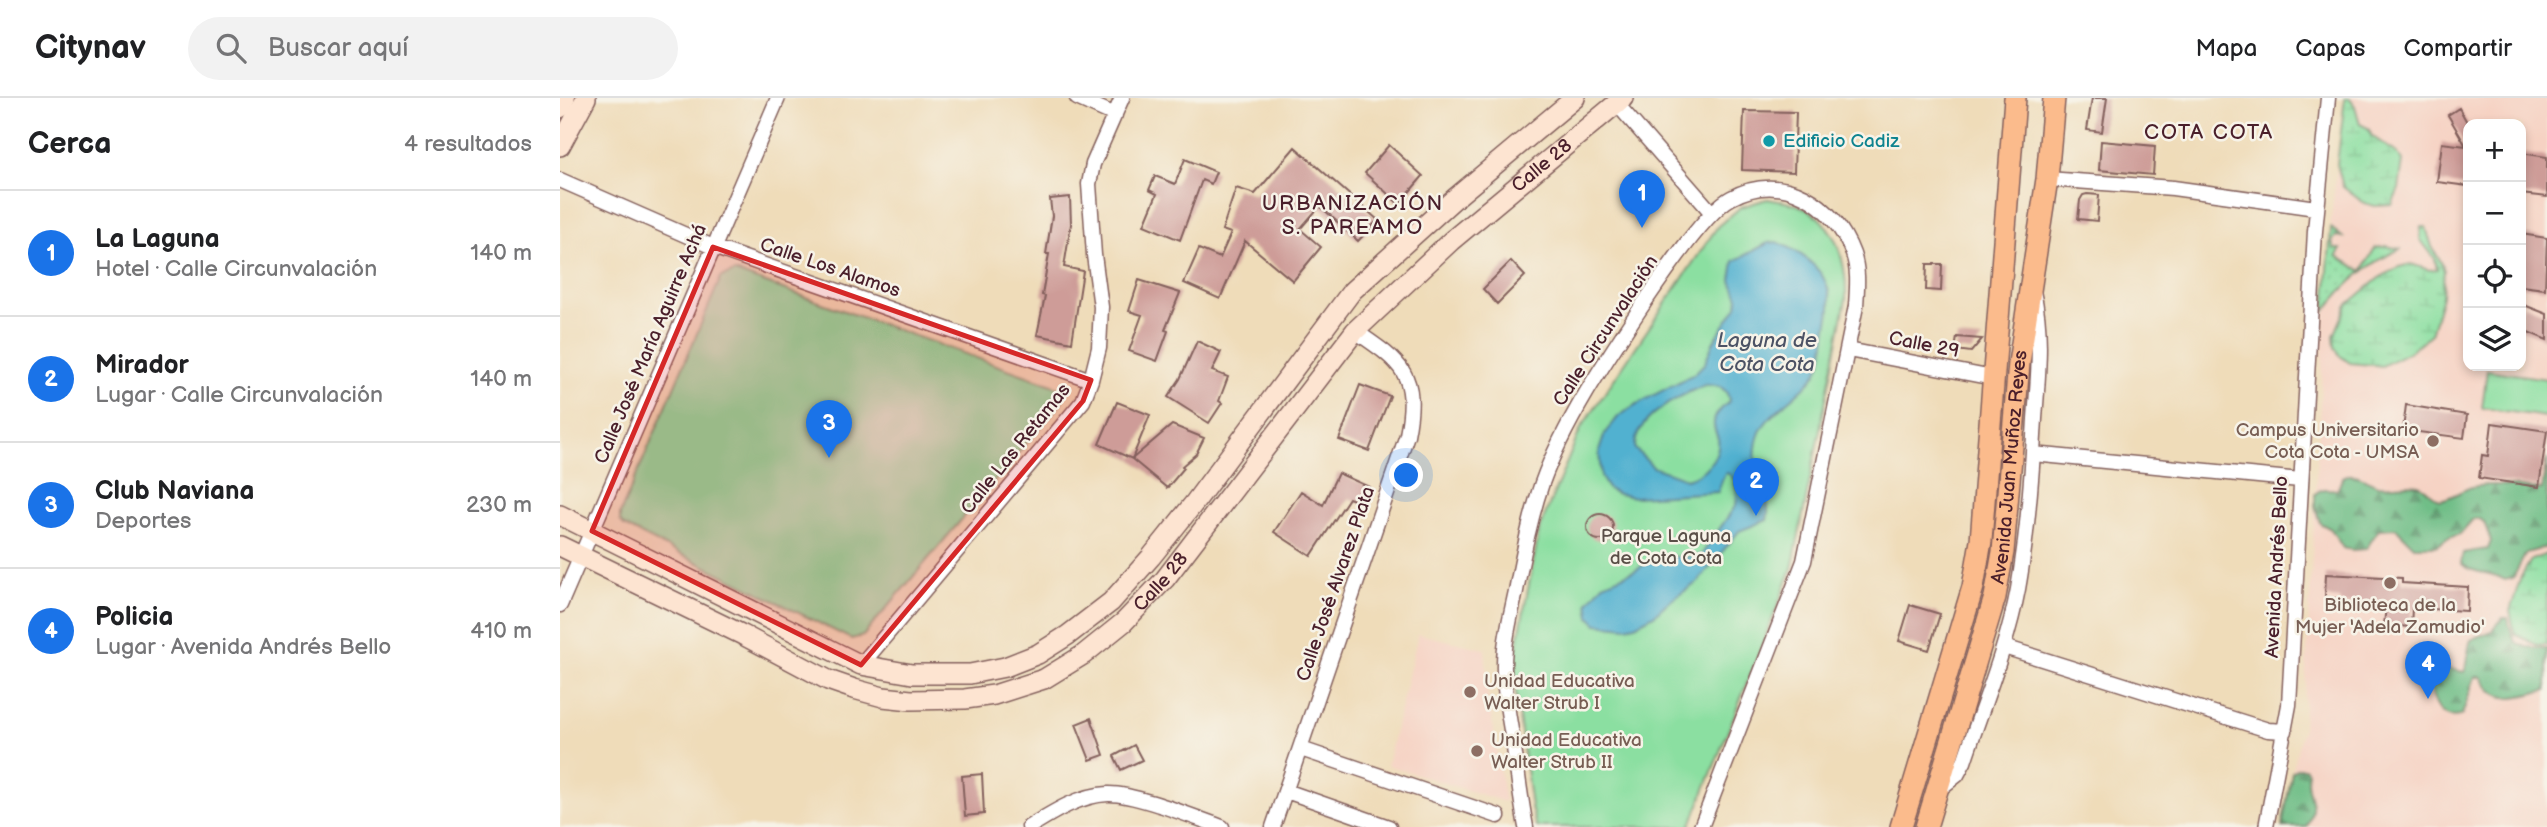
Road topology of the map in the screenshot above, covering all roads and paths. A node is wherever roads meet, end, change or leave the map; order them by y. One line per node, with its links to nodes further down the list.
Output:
1 (565, 98): 11 (main road)
2 (586, 98): 13 (main road)
3 (778, 98): 18 (street, Calle José María Aguirre Achá)
4 (1077, 98): 12 (street)
5 (1122, 98): 12 (street, Calle Las Retamas)
6 (1575, 98): 20 (main road, Calle 28)
7 (2015, 98): 23 (main road, Avenida Juan Muñoz Reyes)
8 (2054, 98): 14 (main road, Avenida Juan Muñoz Reyes)
9 (2328, 98): 16 (street, Avenida Andrés Bello)
10 (1620, 101): 17 (street); 21 (main road, Calle 28)
11 (560, 108)
12 (1115, 115): 24 (street, Calle Las Retamas)
13 (560, 146)
14 (2048, 179): 16 (street); 19 (main road, Avenida Juan Muñoz Reyes)
15 (560, 180): 18 (street, Calle Los Alamos)
16 (2316, 208): 26 (street, Avenida Andrés Bello)
17 (1712, 212): 22 (street, Calle Circunvalación); 50 (street, Calle Circunvalación)
18 (713, 247): 24 (street, Calle Los Alamos); 30 (street, Calle José María Aguirre Achá)
19 (2032, 286): 25 (street); 43 (main road, Avenida Juan Muñoz Reyes)
20 (1333, 314): 21 (main road); 27 (main road, Calle 28)
21 (1355, 331): 29 (main road, Calle 28); 42 (street, Calle José Alvarez Plata)
22 (1849, 350): 23 (street, Calle 29); 51 (street, Calle Circunvalación)
23 (1993, 378): 52 (main road, Avenida Juan Muñoz Reyes)
24 (1091, 380): 39 (street, Calle Las Retamas)
25 (2033, 454): 26 (street); 37 (street)
26 (2300, 480): 41 (street, Avenida Andrés Bello)
27 (1195, 502): 29 (main road); 36 (main road, Calle 28)
28 (560, 515): 30 (main road, Calle 28)
29 (1214, 517): 38 (main road, Calle 28)
30 (592, 531): 32 (street, Calle José María Aguirre Achá); 34 (main road, Calle 28)
31 (560, 546): 32 (main road, Calle 28)
32 (582, 556): 33 (street, Calle José María Aguirre Achá); 35 (main road, Calle 28)
33 (560, 605)
34 (754, 612): 35 (main road); 39 (main road, Calle 28)
35 (743, 635): 40 (main road, Calle 28)
36 (1068, 635): 38 (main road); 39 (main road, Calle 28)
37 (2004, 647): 41 (street); 43 (street)
38 (1083, 655): 40 (main road, Calle 28)
39 (861, 665): 40 (main road)
40 (854, 689)
41 (2285, 732): 54 (street, Avenida Andrés Bello)
42 (1301, 749): 44 (street, Calle José Alvarez Plata); 45 (street)
43 (1938, 790): 53 (main road, Avenida Juan Muñoz Reyes)
44 (1286, 792): 48 (street, Calle José Alvarez Plata); 49 (street)
45 (1498, 816)
46 (1029, 827): 47 (street)
47 (1222, 827)
48 (1273, 827)
49 (1390, 827)
50 (1526, 827)
51 (1701, 827)
52 (1901, 827)
53 (1926, 827)
54 (2266, 827)

